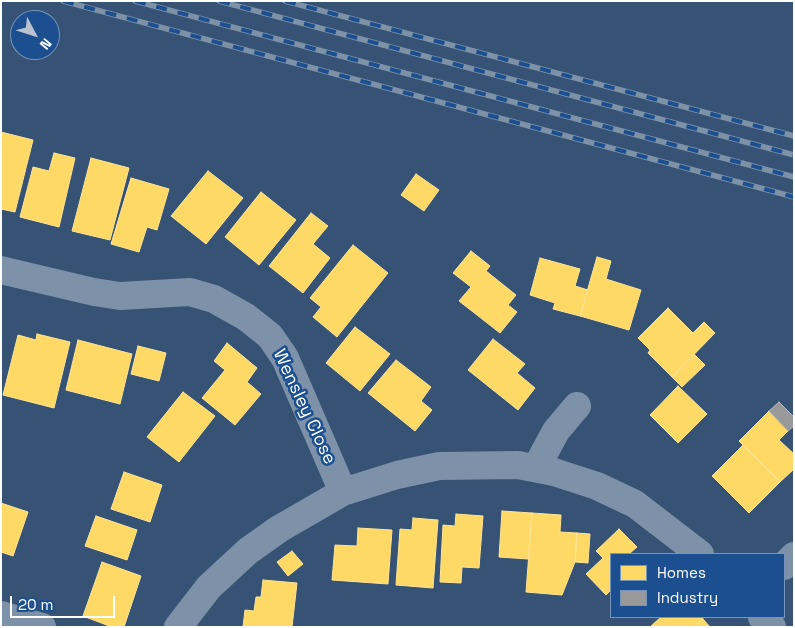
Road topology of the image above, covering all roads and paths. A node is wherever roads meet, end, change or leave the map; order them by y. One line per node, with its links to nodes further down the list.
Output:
1 (1, 270): 4 (street, Wensley Close)
2 (577, 406): 3 (street)
3 (536, 468): 4 (street); 5 (street)
4 (343, 492): 11 (street)
5 (699, 553)
6 (794, 556): 7 (street)
7 (785, 565)
8 (1, 615): 10 (street)
9 (763, 618): 12 (street)
10 (42, 627)
11 (178, 627)
12 (772, 627)

